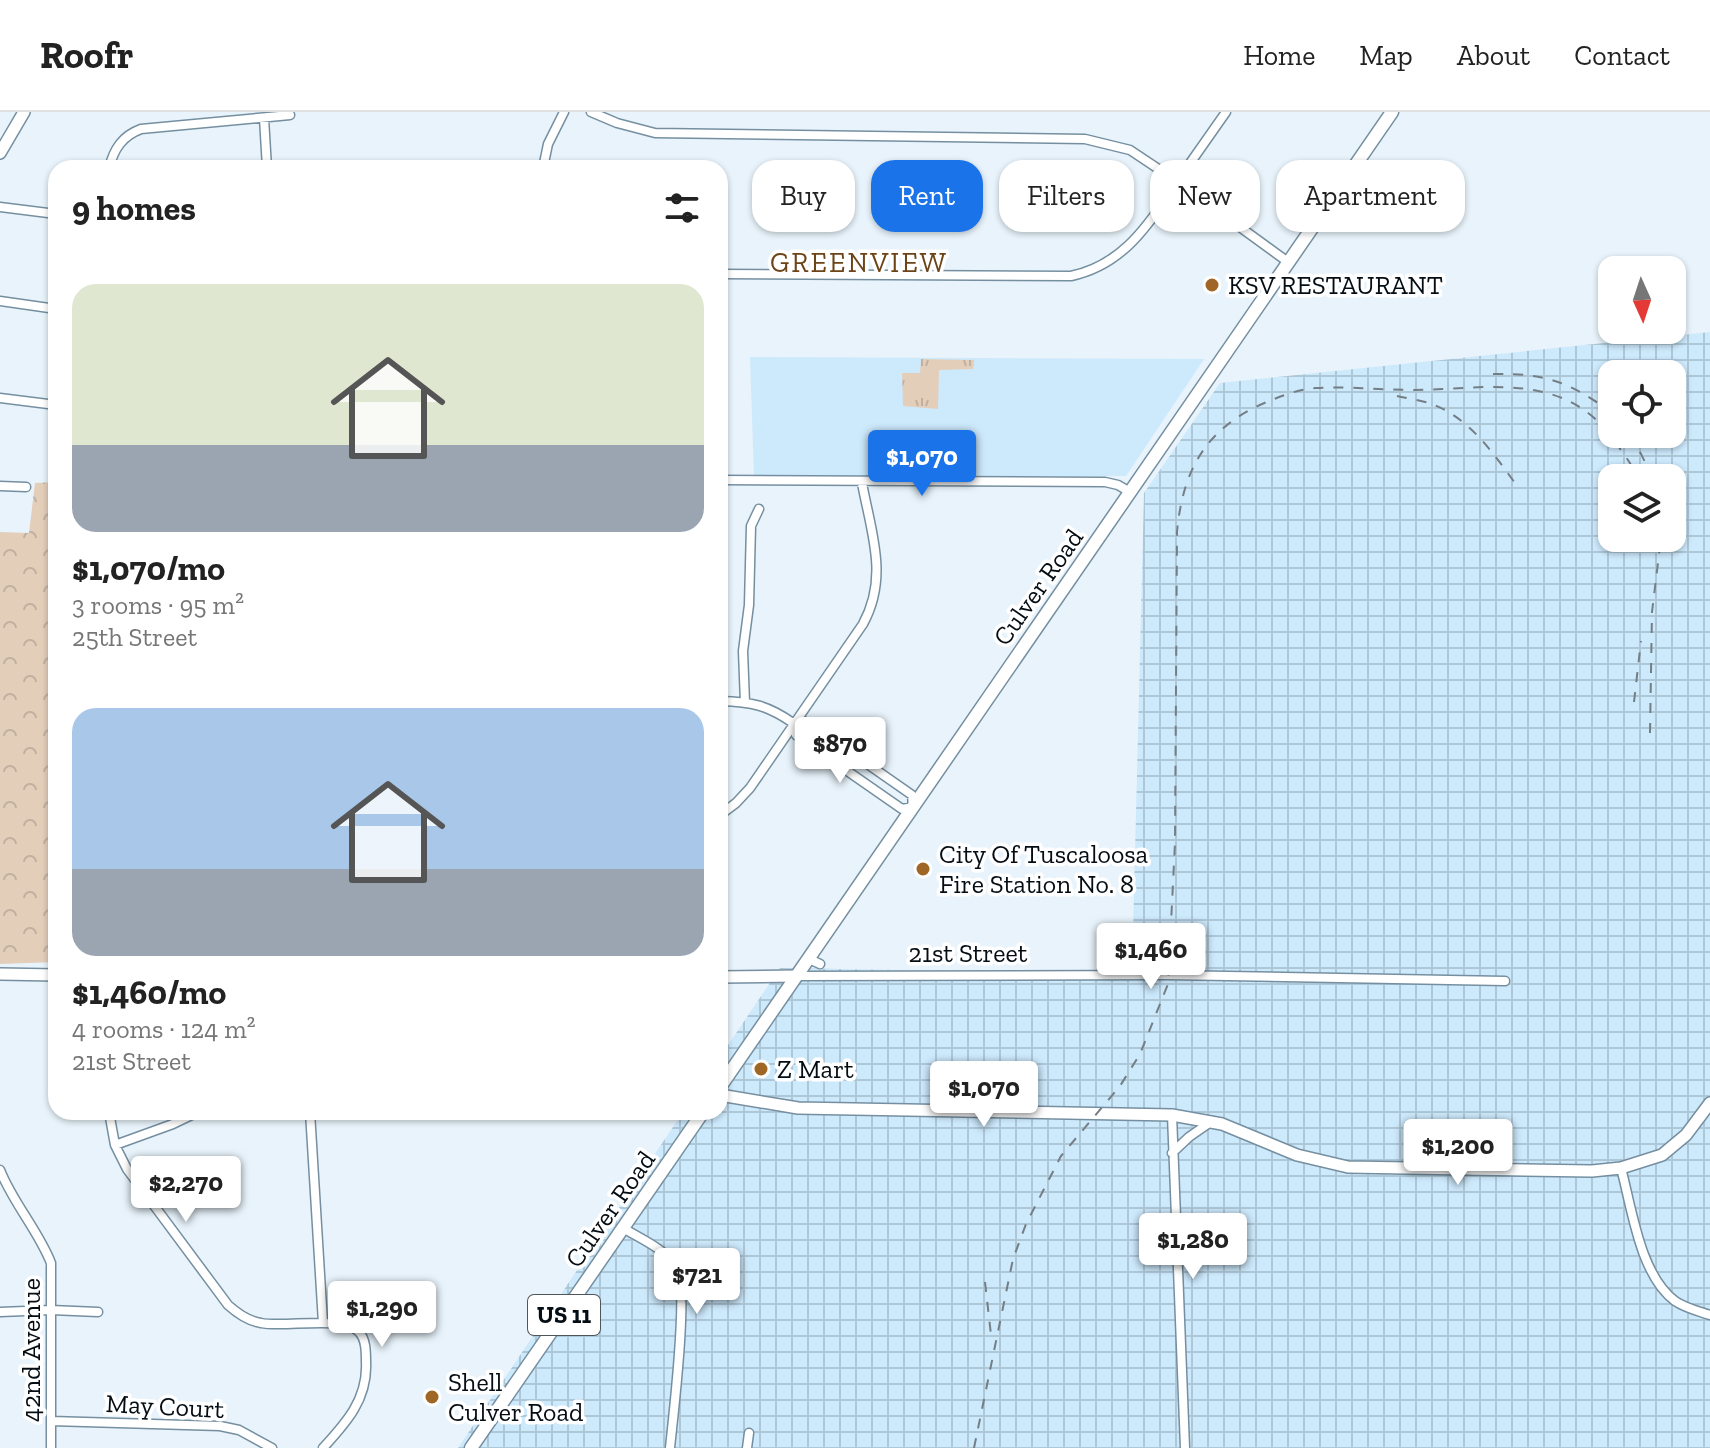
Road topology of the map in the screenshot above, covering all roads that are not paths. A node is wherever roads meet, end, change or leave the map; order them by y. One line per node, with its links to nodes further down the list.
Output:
1 (24, 112): 8 (street)
2 (564, 112): 11 (street)
3 (591, 112): 13 (street)
4 (1226, 112): 12 (street)
5 (1392, 112): 18 (main road, Culver Road)
6 (290, 115): 7 (street)
7 (264, 118): 9 (street); 10 (street)
8 (0, 153)
9 (112, 160)
10 (267, 160)
11 (545, 160)
12 (1192, 160)
13 (1150, 163)
14 (0, 207): 15 (street)
15 (48, 213)
16 (1150, 221): 19 (street)
17 (1247, 232): 18 (street)
18 (1288, 262): 28 (main road, Culver Road)
19 (728, 274)
20 (0, 301): 21 (street)
21 (48, 308)
22 (0, 398): 23 (street)
23 (48, 404)
24 (728, 480): 25 (street)
25 (862, 483): 28 (street); 32 (street)
26 (0, 486): 27 (street)
27 (26, 487)
28 (1130, 492): 33 (main road, Culver Road)
29 (759, 509): 31 (street)
30 (728, 702): 31 (street)
31 (745, 703): 32 (street)
32 (793, 723): 33 (street); 33 (street); 34 (street)
33 (913, 807): 37 (main road, Culver Road)
34 (728, 808)
35 (0, 974): 36 (street)
36 (48, 975)
37 (797, 976): 38 (street, 21st Street); 39 (street, 21st Street); 40 (main road, Culver Road)
38 (728, 977)
39 (1505, 981)
40 (728, 1075)
41 (728, 1096): 43 (street)
42 (1710, 1103): 51 (street)
43 (1172, 1115): 48 (street); 50 (street)
44 (110, 1120): 49 (street)
45 (181, 1120): 49 (street)
46 (310, 1120): 58 (street)
47 (697, 1120): 53 (main road, Culver Road / US 11)
48 (1213, 1121): 50 (street); 51 (street)
49 (115, 1145): 58 (street)
50 (1172, 1153): 67 (street)
51 (1621, 1168): 57 (street)
52 (0, 1170): 54 (street, 42nd Avenue)
53 (623, 1228): 64 (main road, Culver Road / US 11); 65 (street)
54 (51, 1310): 55 (street); 56 (street); 59 (street, 42nd Avenue)
55 (0, 1312)
56 (98, 1312)
57 (1710, 1315)
58 (323, 1323): 63 (street)
59 (51, 1421): 61 (street, 42nd Avenue); 62 (street, May Court)
60 (749, 1433): 66 (street)
61 (51, 1448)
62 (272, 1448)
63 (323, 1448)
64 (471, 1448)
65 (670, 1448)
66 (747, 1448)
67 (1185, 1448)

